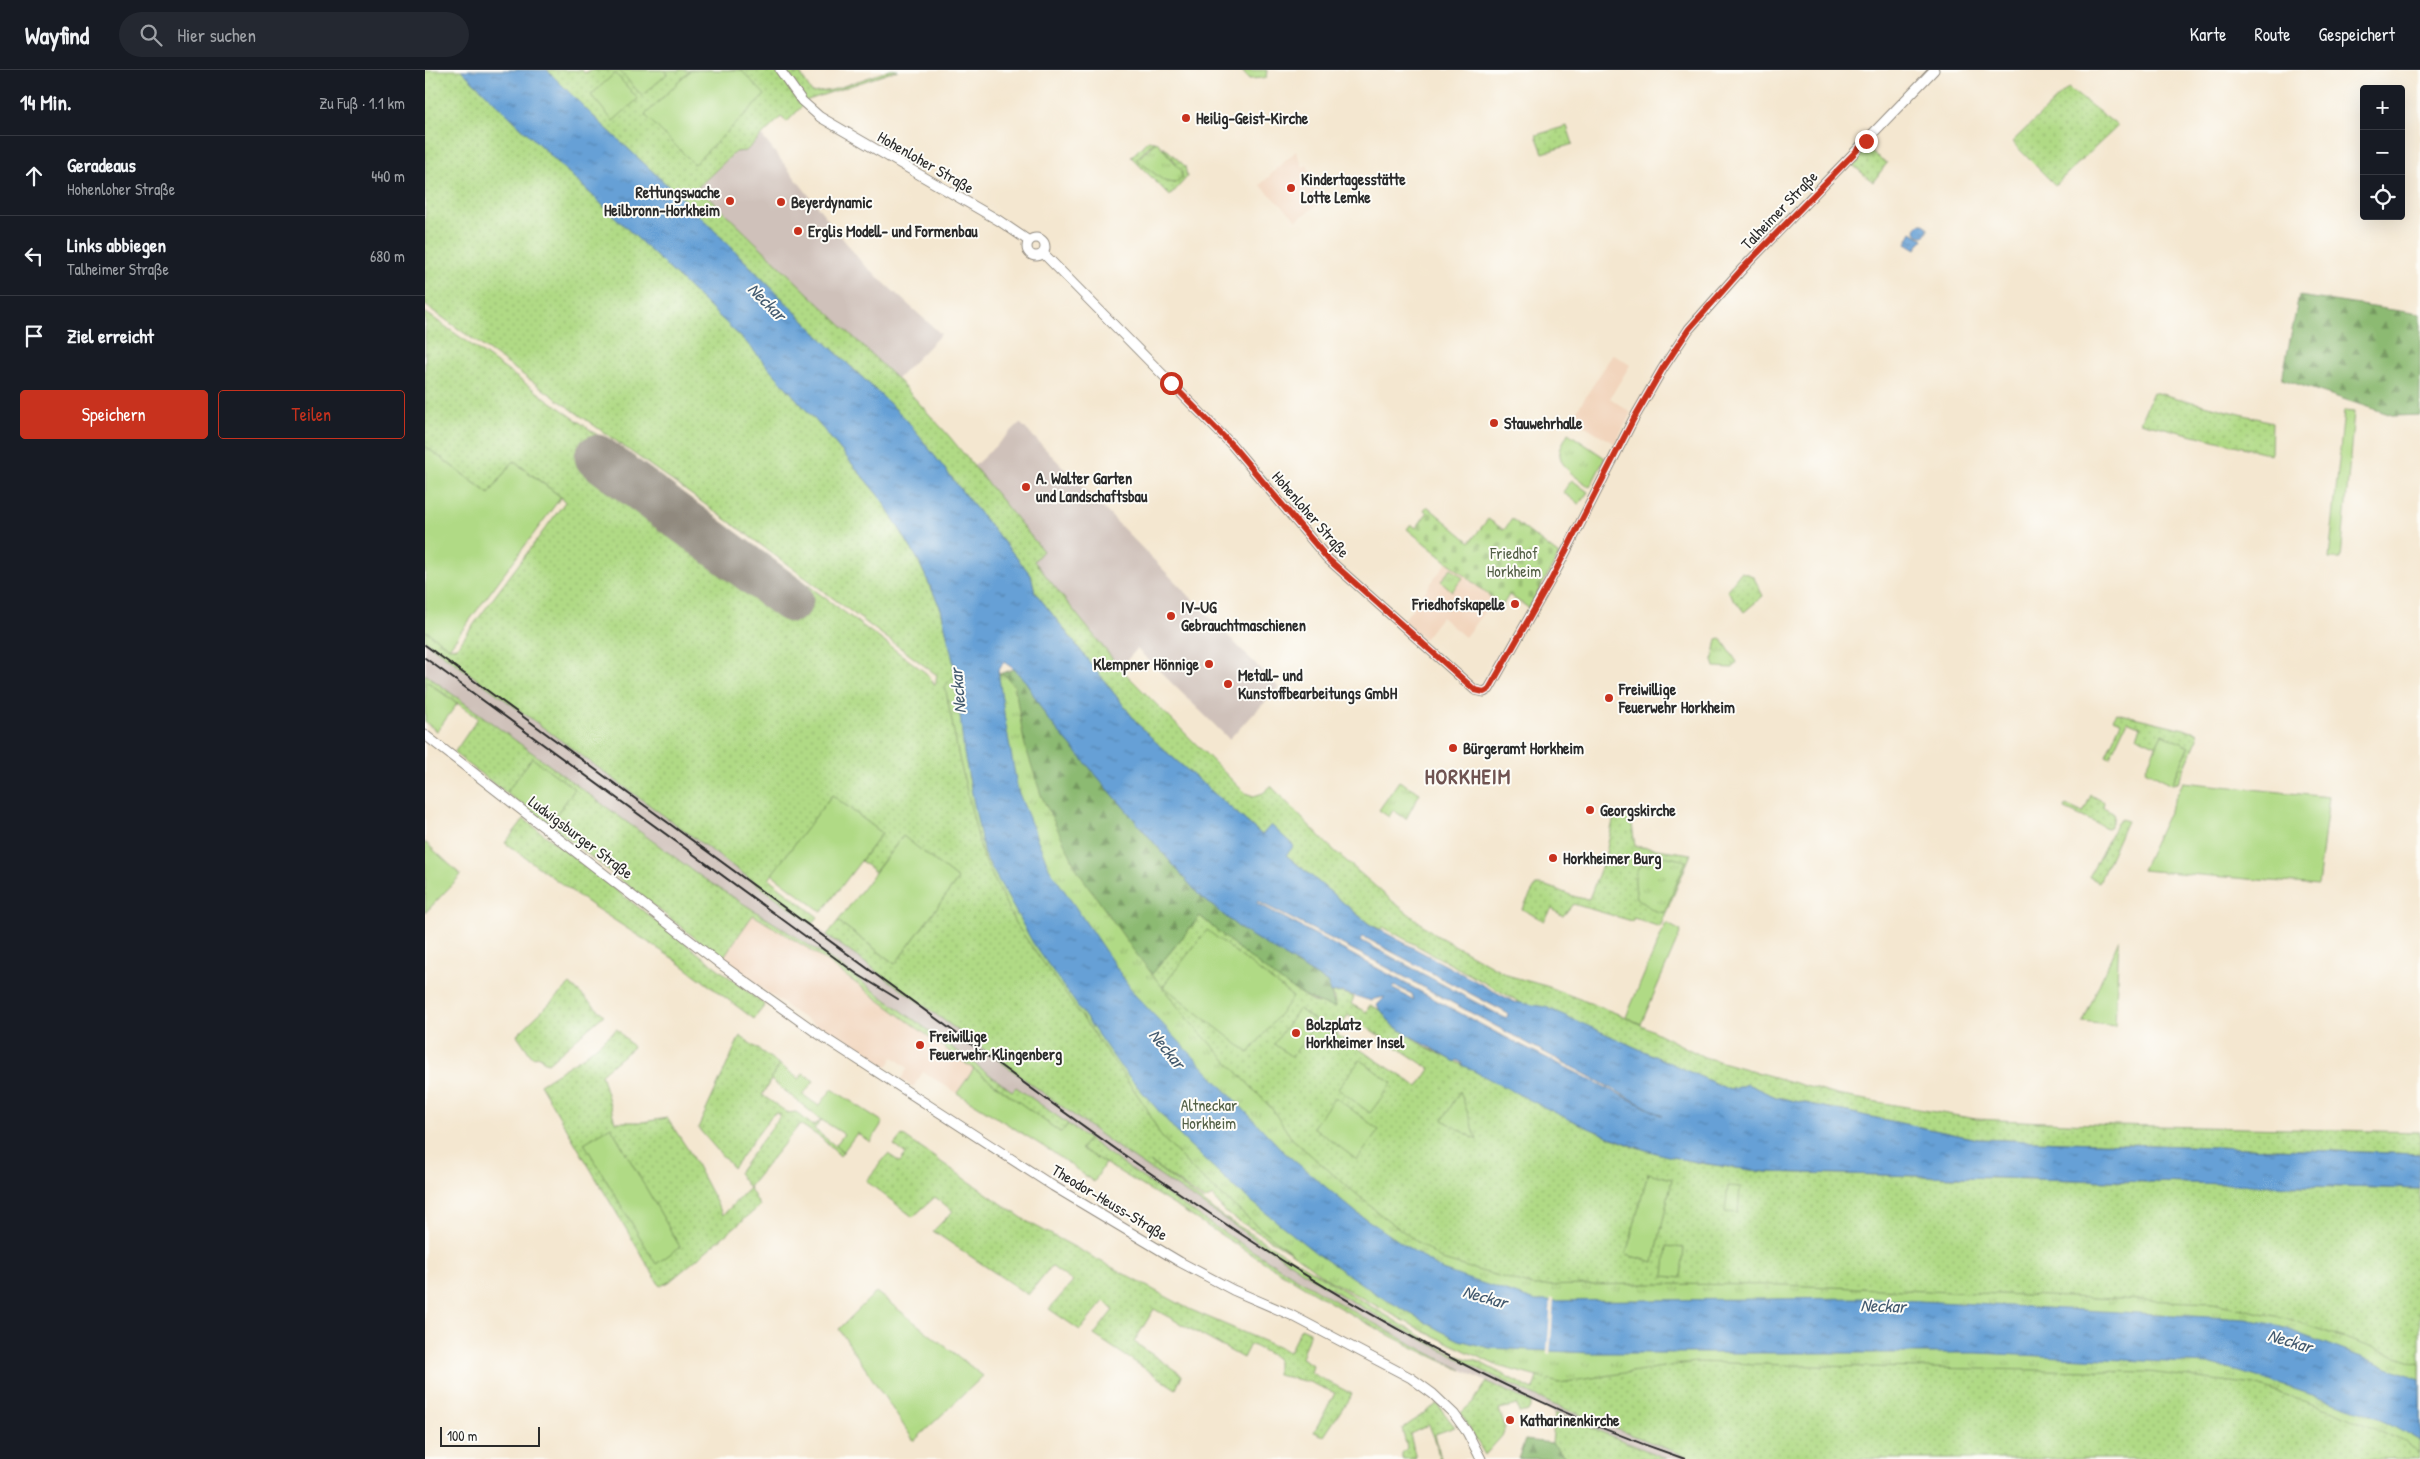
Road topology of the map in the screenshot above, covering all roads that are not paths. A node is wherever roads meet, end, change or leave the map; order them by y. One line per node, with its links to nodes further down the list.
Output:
1 (780, 70): 3 (street, Hohenloher Straße)
2 (1934, 70): 6 (street, Talheimer Straße)
3 (786, 74): 4 (street, Hohenloher Straße)
4 (1029, 241): 5 (street, Hohenloher Straße); 5 (street, Hohenloher Straße)
5 (1044, 254): 6 (street, Hohenloher Straße)
6 (1484, 692)
7 (425, 735): 8 (street, Ludwigsburger Straße)
8 (719, 963): 9 (street, Theodor-Heuss-Straße)
9 (1481, 1459)

